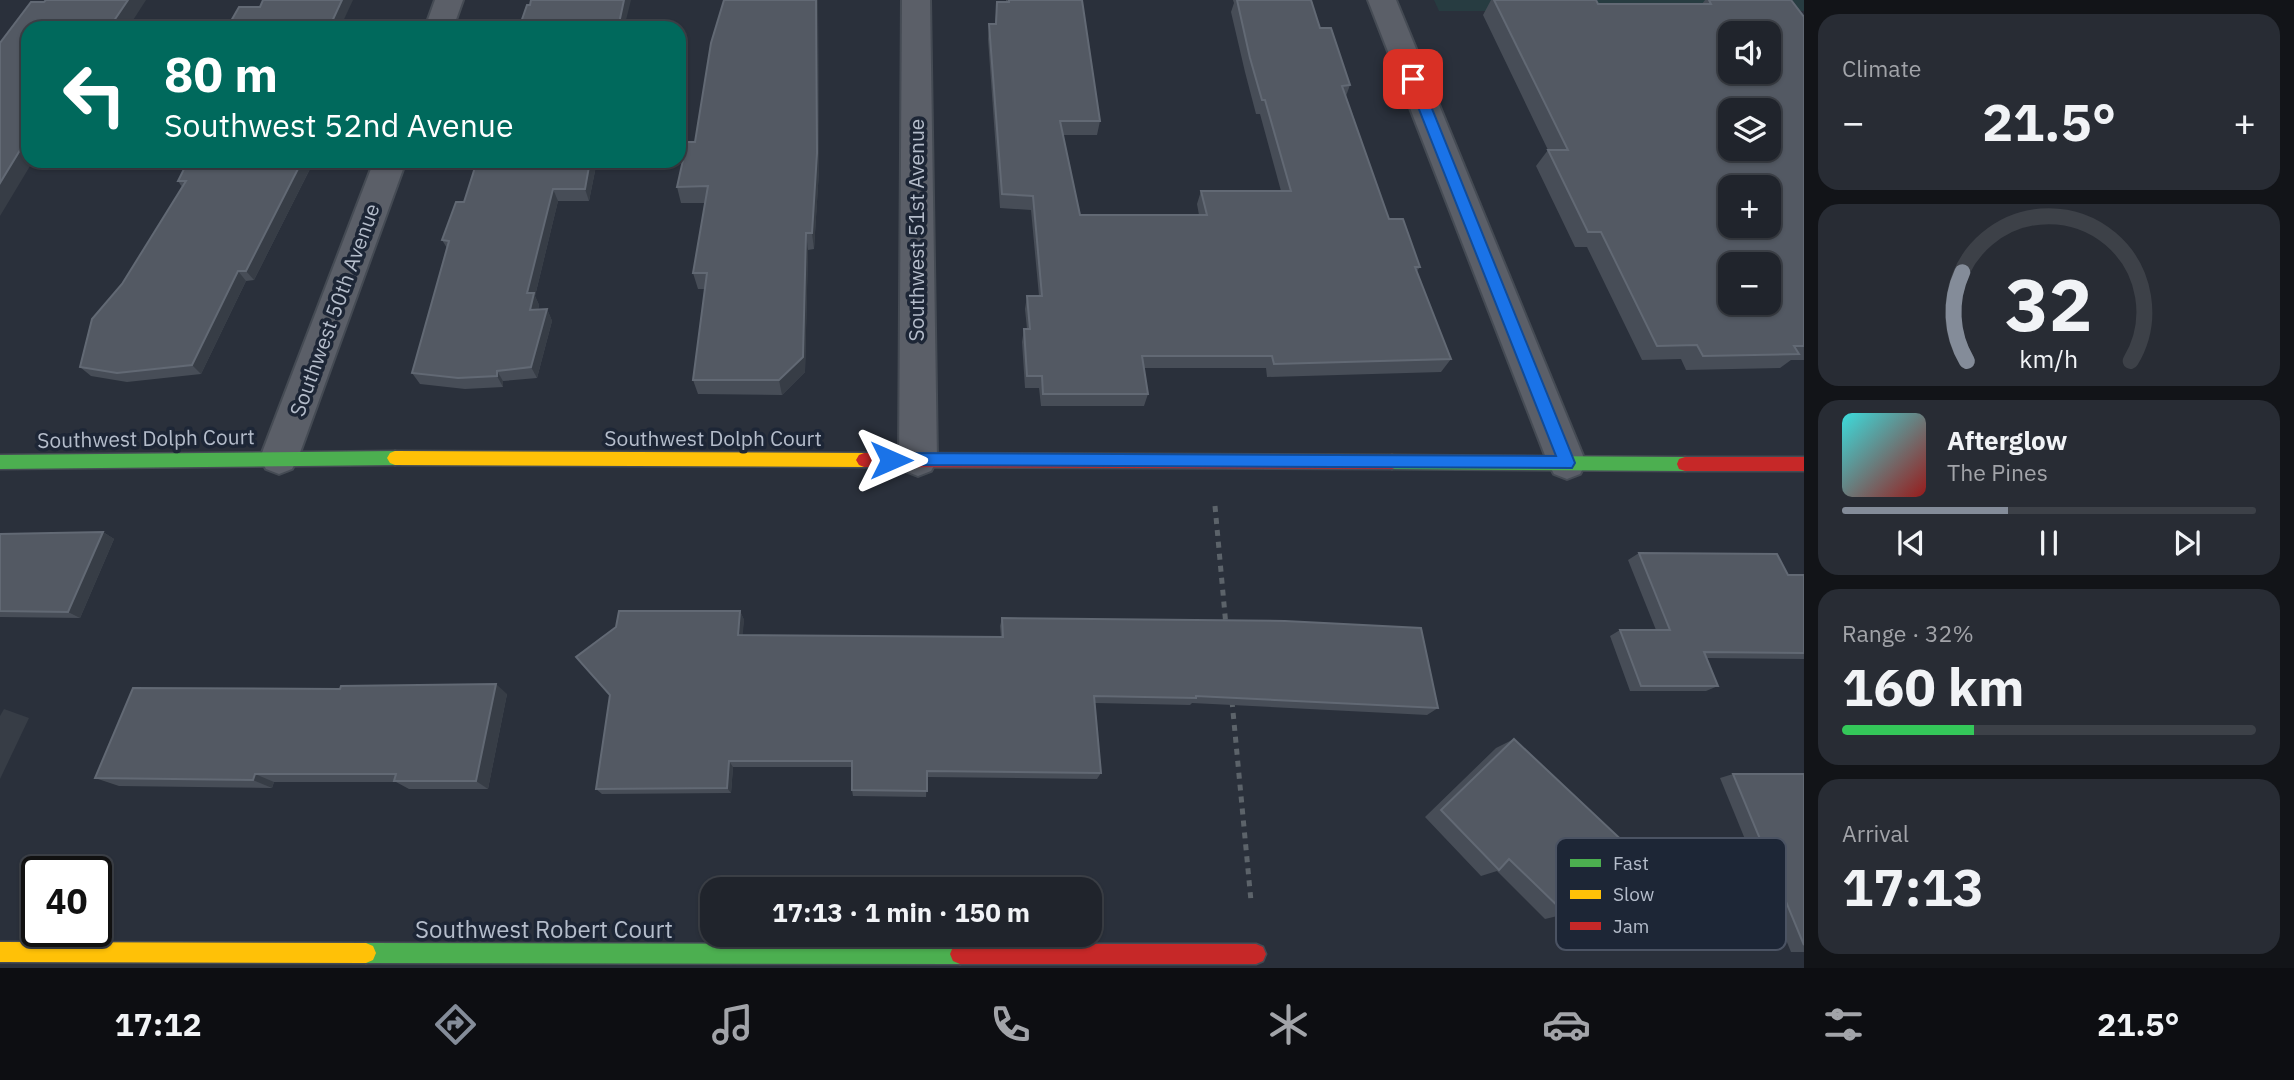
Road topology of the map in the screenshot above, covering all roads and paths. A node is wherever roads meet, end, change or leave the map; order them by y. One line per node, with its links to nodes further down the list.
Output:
1 (449, 0): 4 (street)
2 (916, 0): 7 (street, Southwest 51st Avenue)
3 (1382, 0): 10 (street)
4 (442, 21)
5 (387, 168): 6 (street, Southwest 50th Avenue)
6 (279, 458): 7 (street, Southwest Dolph Court); 8 (street, Southwest Dolph Court)
7 (918, 460): 9 (street, Southwest Dolph Court)
8 (0, 462)
9 (1207, 462): 10 (street, Southwest Dolph Court); 12 (path)
10 (1567, 463): 11 (street, Southwest Dolph Court)
11 (1804, 464)
12 (1226, 628)
13 (1232, 698): 15 (path)
14 (0, 952): 15 (street, Southwest Robert Court)
15 (1256, 954)

